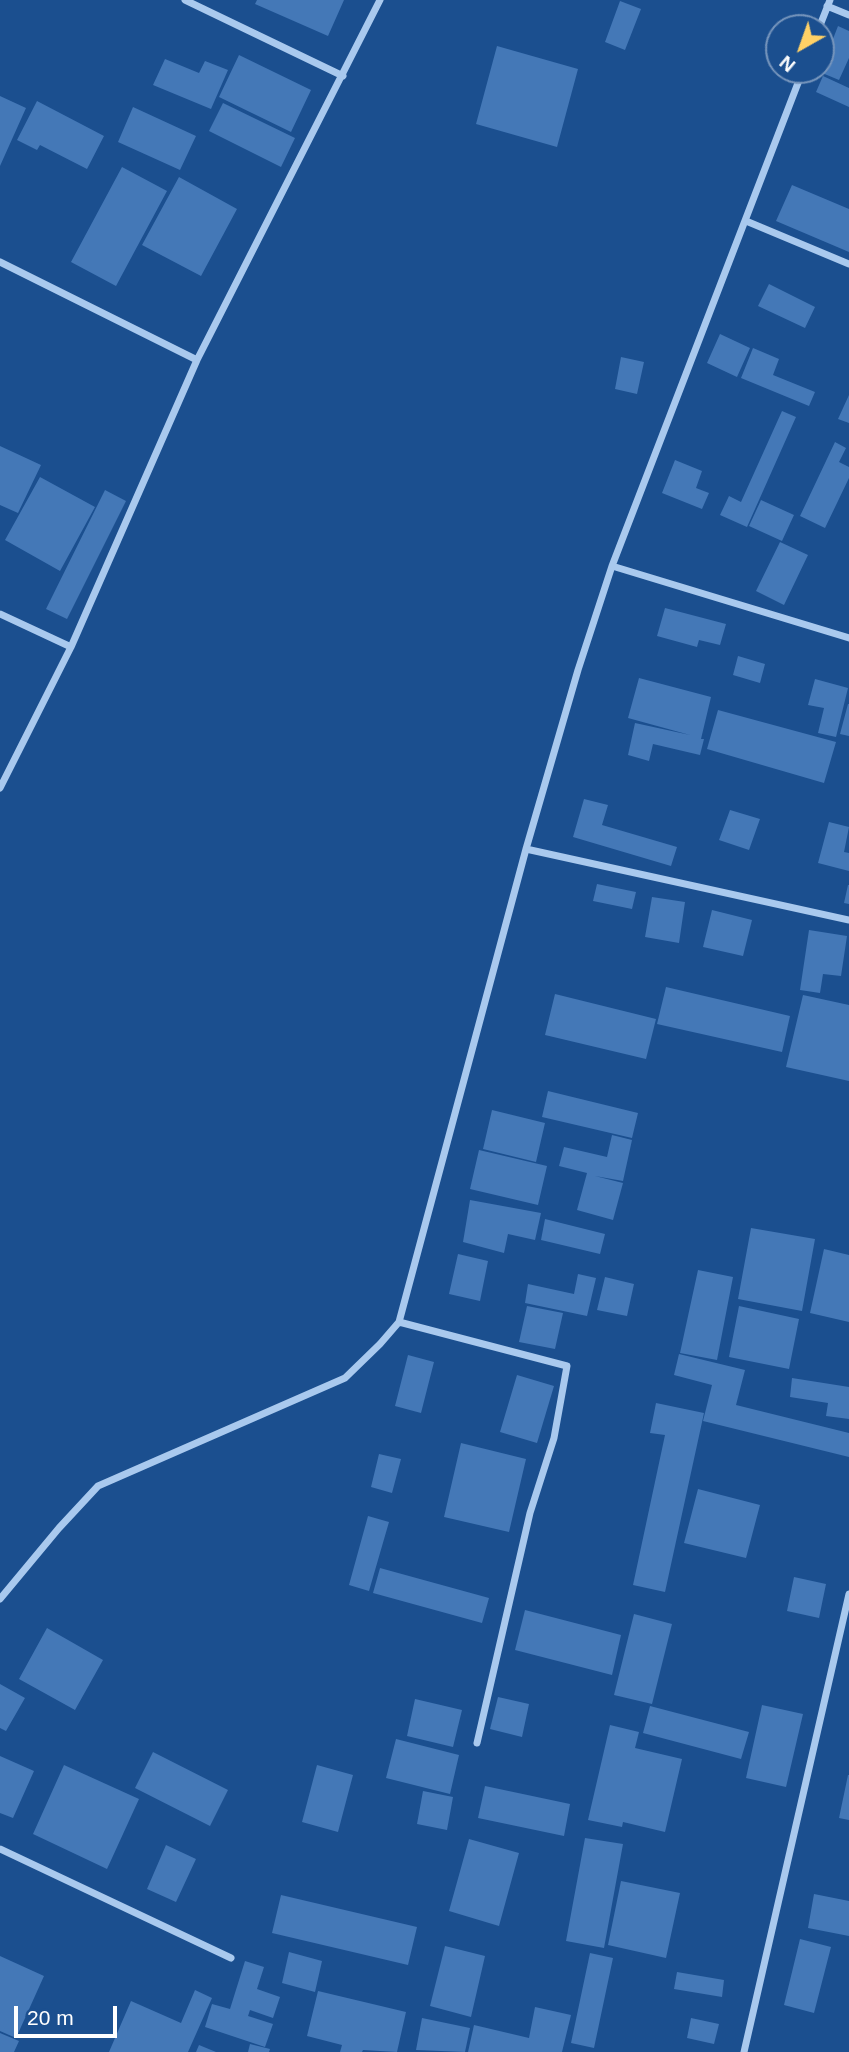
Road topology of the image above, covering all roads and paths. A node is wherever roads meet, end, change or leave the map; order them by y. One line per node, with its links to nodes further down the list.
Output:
1 (185, 0): 5 (street)
2 (380, 0): 5 (street)
3 (828, 3): 4 (street)
4 (849, 15)
5 (343, 76): 10 (street)
6 (798, 84): 7 (street)
7 (746, 221): 9 (street); 11 (street)
8 (0, 262): 10 (street)
9 (849, 264)
10 (197, 360): 14 (street)
11 (612, 566): 13 (street); 16 (street)
12 (0, 614): 14 (street)
13 (849, 638)
14 (71, 647): 15 (street)
15 (0, 788)
16 (526, 849): 17 (street); 18 (street)
17 (849, 920)
18 (399, 1322): 20 (street); 21 (street)
19 (849, 1594): 24 (street)
20 (0, 1599)
21 (477, 1743)
22 (0, 1849): 23 (street)
23 (231, 1958)
24 (744, 2052)

